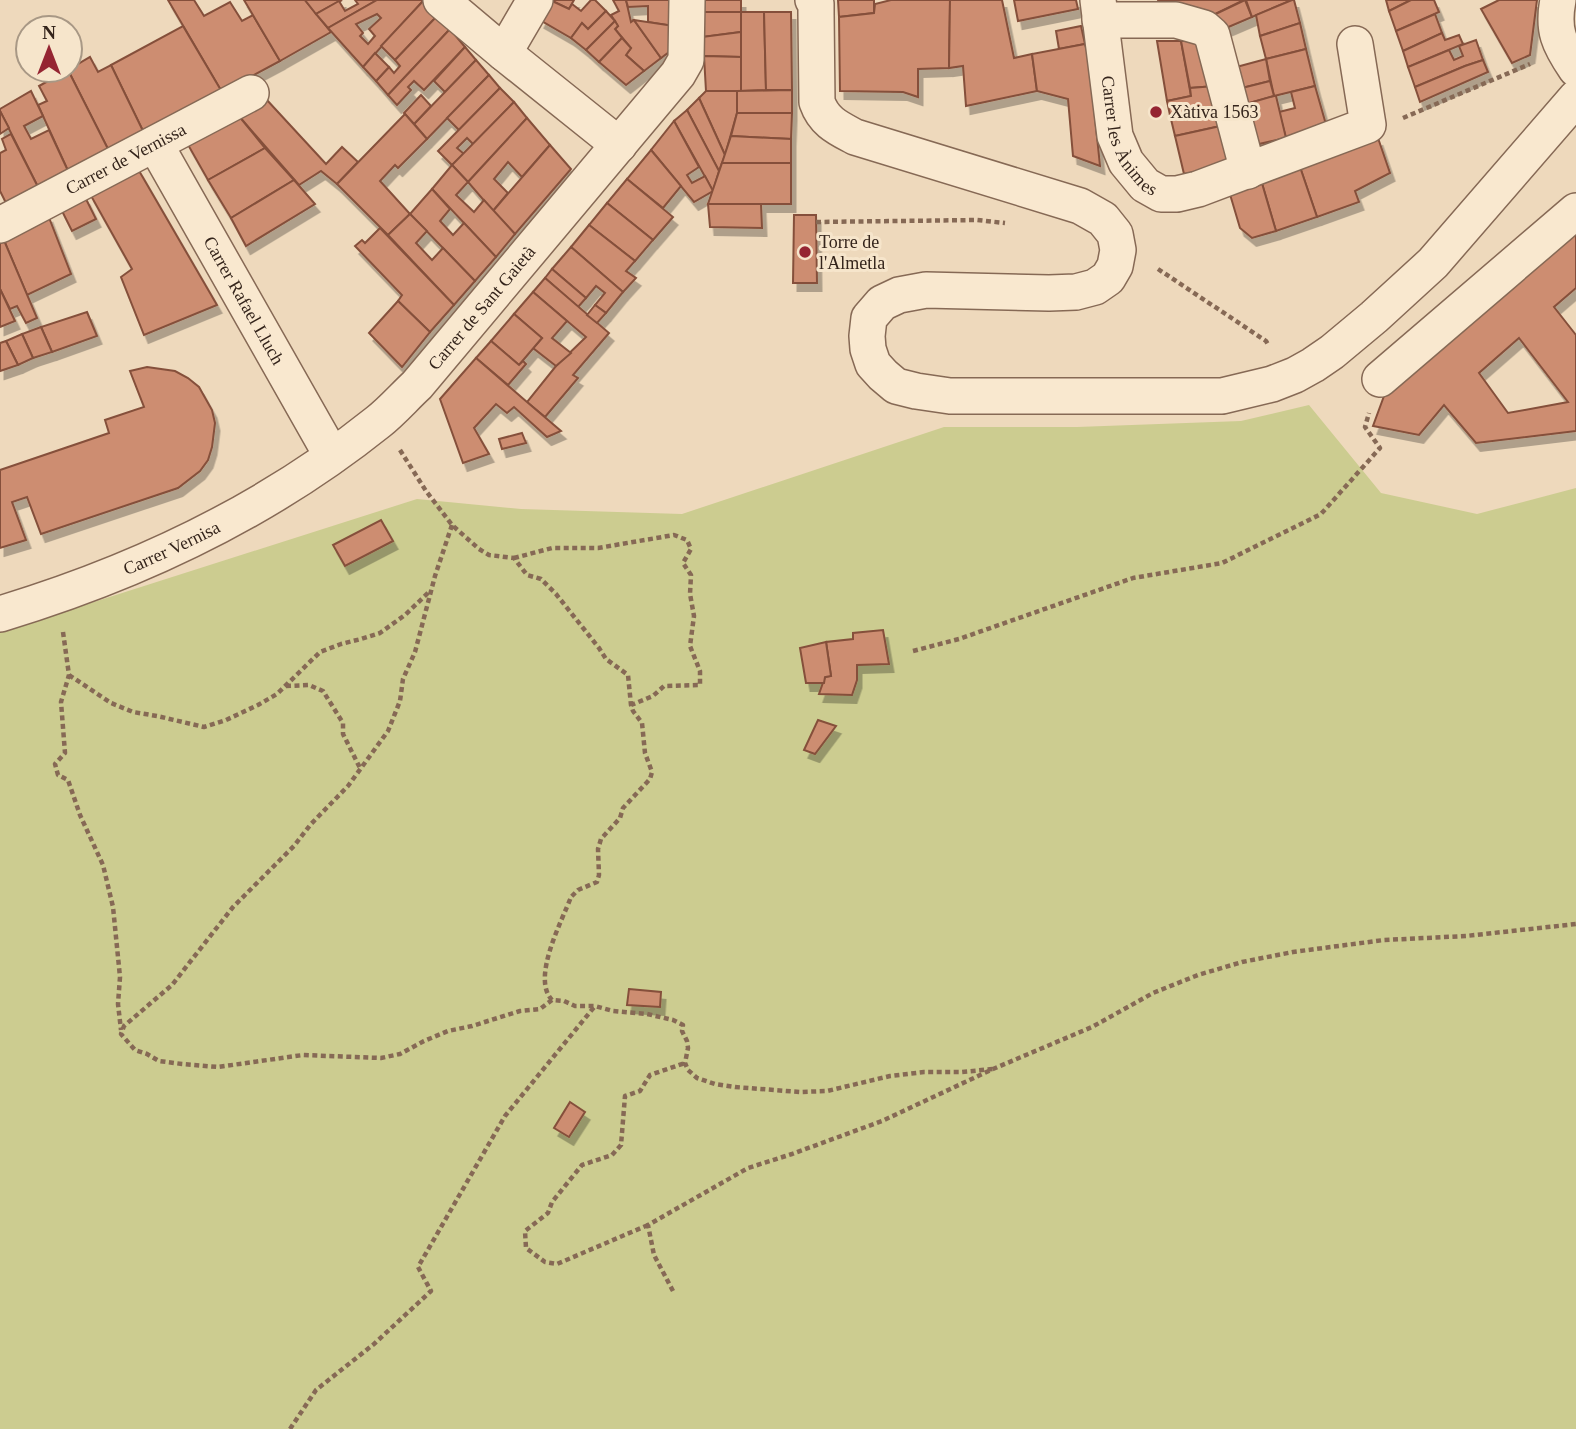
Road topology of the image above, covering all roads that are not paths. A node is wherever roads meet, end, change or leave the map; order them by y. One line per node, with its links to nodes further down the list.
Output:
1 (441, 0): 8 (street)
2 (535, 0): 8 (street)
3 (687, 0): 13 (street, Carrer de Sant Gaietà)
4 (1558, 0): 9 (street)
5 (815, 6): 11 (street)
6 (1099, 10): 14 (street, Carrer les Ànimes); 14 (street, Carrer les Ànimes)
7 (1355, 44): 14 (street, Carrer les Ànimes)
8 (504, 53): 13 (street)
9 (1569, 59)
10 (251, 93): 12 (street, Carrer de Vernissa)
11 (1576, 98)
12 (155, 144): 16 (street, Carrer de Vernissa); 18 (street, Carrer Rafael Lluch)
13 (619, 145): 18 (street, Carrer de Sant Gaietà)
14 (1248, 171)
15 (1576, 211): 17 (street)
16 (0, 225)
17 (1380, 379)
18 (332, 456): 19 (street, Carrer Vernisa)
19 (0, 614)

